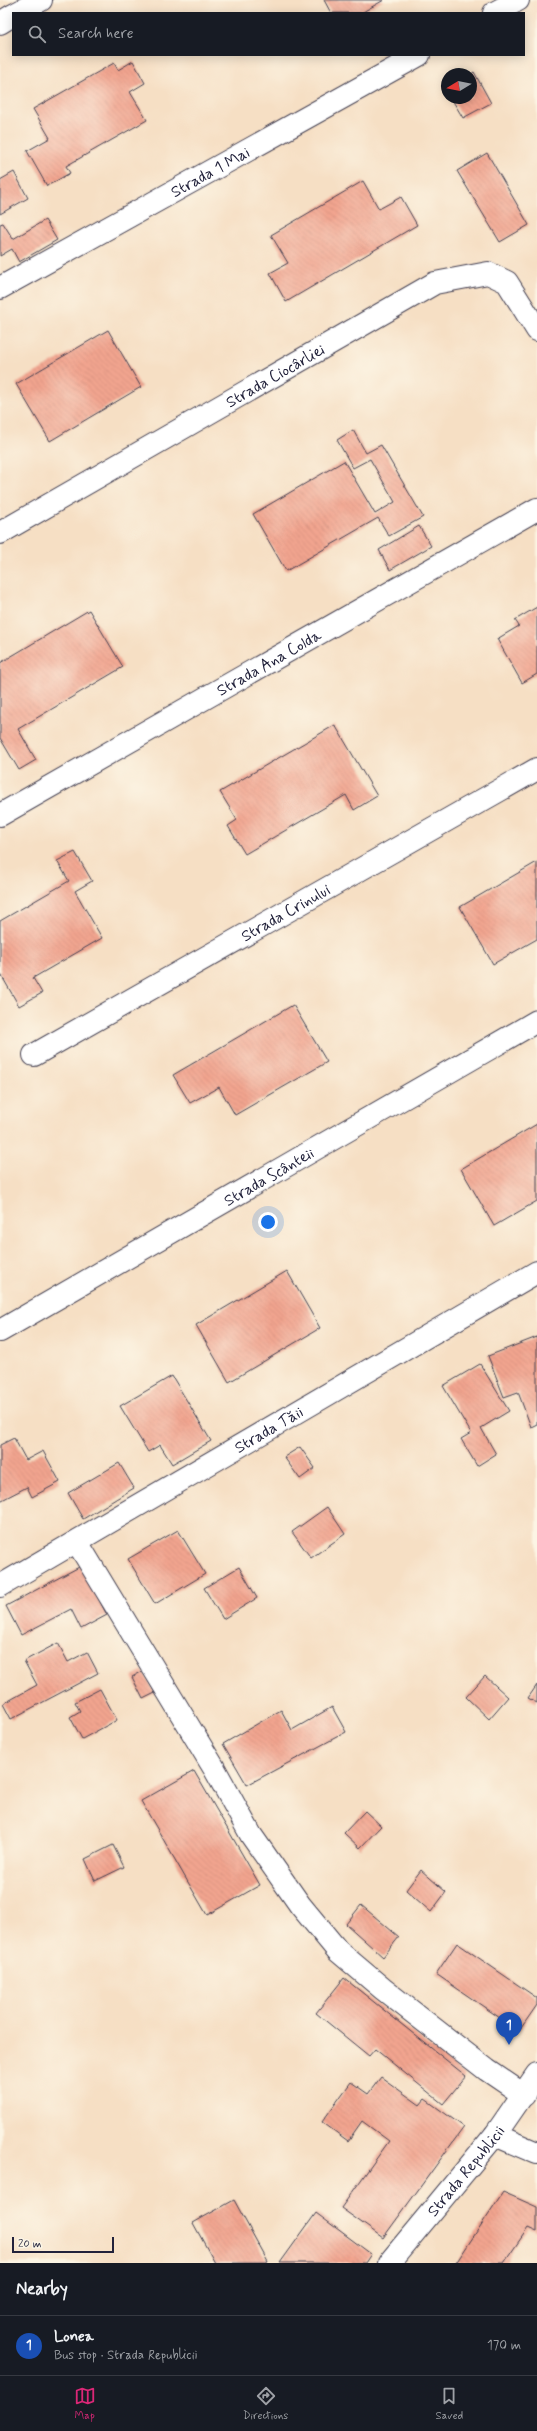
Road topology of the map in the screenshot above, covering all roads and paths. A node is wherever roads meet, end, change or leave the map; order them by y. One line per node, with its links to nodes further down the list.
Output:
1 (41, 0): 2 (street)
2 (19, 12)
3 (12, 16): 4 (street)
4 (0, 22)
5 (417, 56): 6 (street, Strada 1 Mai)
6 (0, 288)
7 (537, 330): 9 (street, Strada Ciocârliei)
8 (537, 509): 11 (street, Strada Ana Colda)
9 (0, 533)
10 (537, 769): 13 (street, Strada Crinului)
11 (0, 816)
12 (537, 1021): 15 (street, Strada Scânteii)
13 (34, 1055)
14 (537, 1272): 16 (street, Strada Tăii)
15 (0, 1331)
16 (77, 1542): 17 (street, Strada Tăii); 19 (street)
17 (0, 1586)
18 (537, 2074): 19 (street, Strada Republicii)
19 (524, 2094): 20 (street, Strada Republicii)
20 (495, 2136): 21 (street); 22 (street, Strada Republicii)
21 (537, 2153)
22 (389, 2263)

